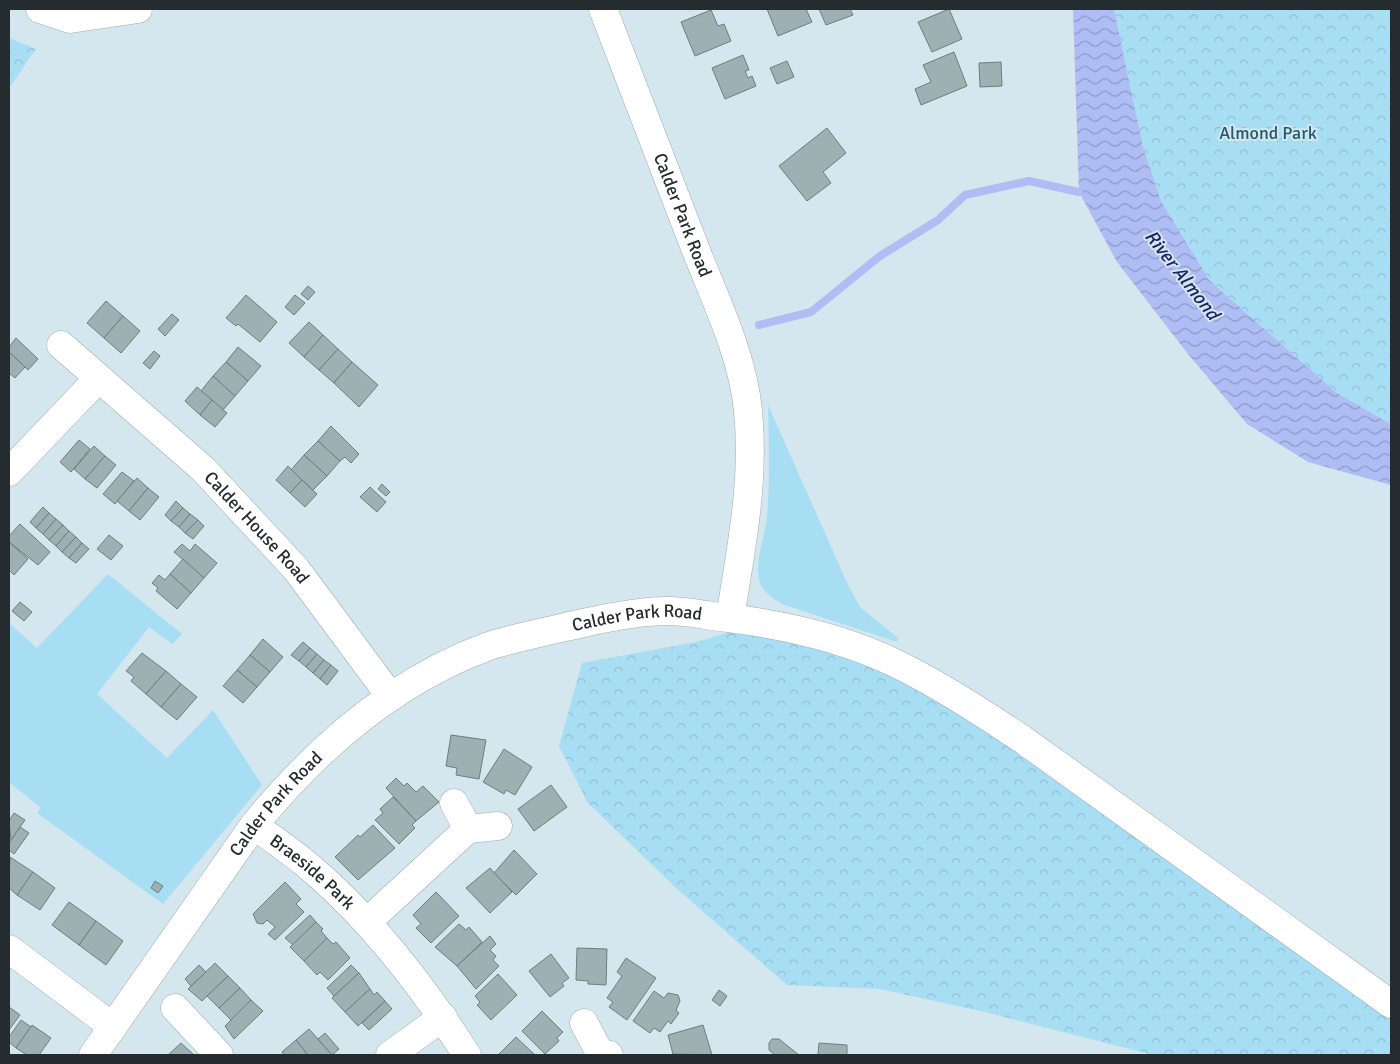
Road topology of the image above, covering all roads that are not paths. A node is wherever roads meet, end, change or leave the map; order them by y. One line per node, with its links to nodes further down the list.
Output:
1 (40, 9): 2 (main road)
2 (138, 9)
3 (603, 9): 7 (main road, Calder Park Road)
4 (61, 345): 5 (main road, Calder House Road)
5 (98, 379): 6 (main road); 8 (main road, Calder House Road)
6 (9, 472)
7 (730, 618): 8 (main road, Calder Park Road); 15 (main road)
8 (391, 697): 10 (main road, Calder Park Road)
9 (454, 803): 12 (main road)
10 (254, 825): 13 (main road, Braeside Park); 19 (main road, Calder Park Road)
11 (498, 826): 12 (main road)
12 (468, 829): 13 (main road, Braeside Park)
13 (367, 922): 17 (main road, Braeside Park)
14 (9, 949): 19 (main road)
15 (1391, 1004)
16 (175, 1008): 22 (main road)
17 (443, 1017): 23 (main road); 24 (main road, Braeside Park)
18 (584, 1023): 20 (main road)
19 (113, 1027): 21 (main road, Calder Park Road)
20 (602, 1054)
21 (93, 1055)
22 (219, 1055)
23 (390, 1055)
24 (467, 1055)

